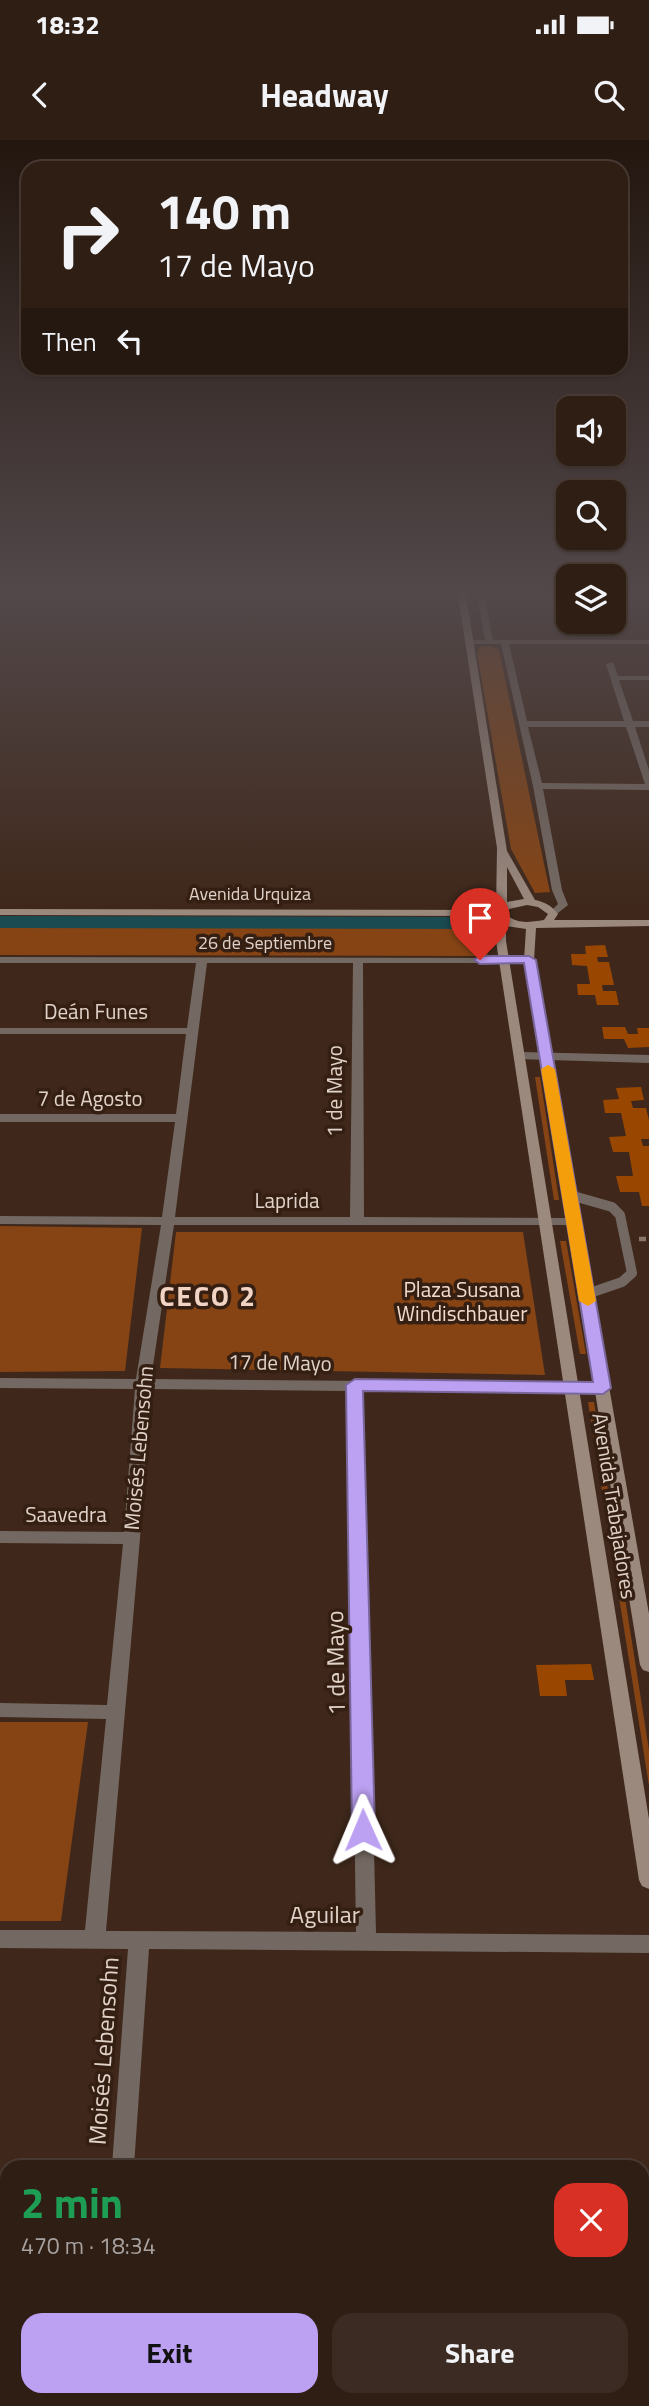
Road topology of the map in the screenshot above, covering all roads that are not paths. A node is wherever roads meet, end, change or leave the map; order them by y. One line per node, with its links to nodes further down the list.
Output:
1 (478, 695): 9 (main road, Avenida Trabajadores)
2 (517, 695): 4 (street)
3 (621, 695): 5 (street)
4 (524, 724): 5 (street); 7 (street)
5 (631, 724): 6 (street); 8 (street)
6 (649, 724)
7 (538, 786): 8 (street); 10 (street)
8 (649, 786)
9 (502, 848): 11 (main road, Avenida Trabajadores); 13 (main road, Avenida Trabajadores)
10 (557, 890): 11 (street); 15 (street)
11 (533, 903): 13 (main road); 15 (main road)
12 (0, 912): 13 (main road, Avenida Urquiza)
13 (500, 914): 17 (main road); 20 (main road, Avenida Trabajadores)
14 (649, 916): 15 (main road)
15 (551, 917): 16 (main road); 17 (main road)
16 (649, 923)
17 (531, 926): 21 (main road, Avenida Trabajadores)
18 (0, 960): 19 (street, 26 de Septiembre)
19 (202, 960): 22 (street, 26 de Septiembre); 24 (street, Moisés Lebensohn)
20 (504, 960): 21 (street, 26 de Septiembre); 22 (street, 26 de Septiembre); 25 (main road, Avenida Trabajadores)
21 (529, 960): 26 (main road, Avenida Trabajadores)
22 (358, 961): 33 (street, 1 de Mayo)
23 (0, 1031): 24 (street, Deán Funes)
24 (192, 1031): 29 (street, Moisés Lebensohn)
25 (521, 1056): 26 (street); 35 (main road, Avenida Trabajadores)
26 (546, 1059): 27 (street); 30 (main road, Avenida Trabajadores)
27 (649, 1059)
28 (0, 1118): 29 (street, 7 de Agosto)
29 (180, 1118): 32 (street, Moisés Lebensohn)
30 (570, 1195): 34 (main road, Avenida Trabajadores); 36 (lane)
31 (0, 1220): 32 (street, Laprida)
32 (168, 1221): 33 (street, Laprida); 38 (street, Moisés Lebensohn)
33 (358, 1222): 35 (street, Laprida)
34 (574, 1222): 35 (street, Laprida); 36 (main road, Avenida Trabajadores)
35 (547, 1223): 40 (main road, Avenida Trabajadores)
36 (586, 1294): 41 (main road, Avenida Trabajadores)
37 (0, 1383): 38 (street, 17 de Mayo)
38 (143, 1383): 39 (street, 17 de Mayo); 43 (street, Moisés Lebensohn)
39 (355, 1385): 40 (street, 17 de Mayo); 52 (street, 1 de Mayo)
40 (572, 1387): 41 (street, 17 de Mayo); 47 (main road, Avenida Trabajadores)
41 (603, 1388): 44 (main road, Avenida Trabajadores)
42 (0, 1537): 43 (street, Saavedra)
43 (132, 1538): 46 (street, Moisés Lebensohn)
44 (649, 1665)
45 (0, 1710): 46 (street)
46 (114, 1712): 49 (street, Moisés Lebensohn)
47 (646, 1839): 48 (main road, Avenida Trabajadores)
48 (649, 1880)
49 (95, 1938): 50 (street, Aguilar); 51 (street, Aguilar)
50 (0, 1939)
51 (139, 1940): 52 (street, Aguilar); 54 (street, Moisés Lebensohn)
52 (366, 1941): 53 (street, Aguilar)
53 (649, 1944)
54 (123, 2160)

